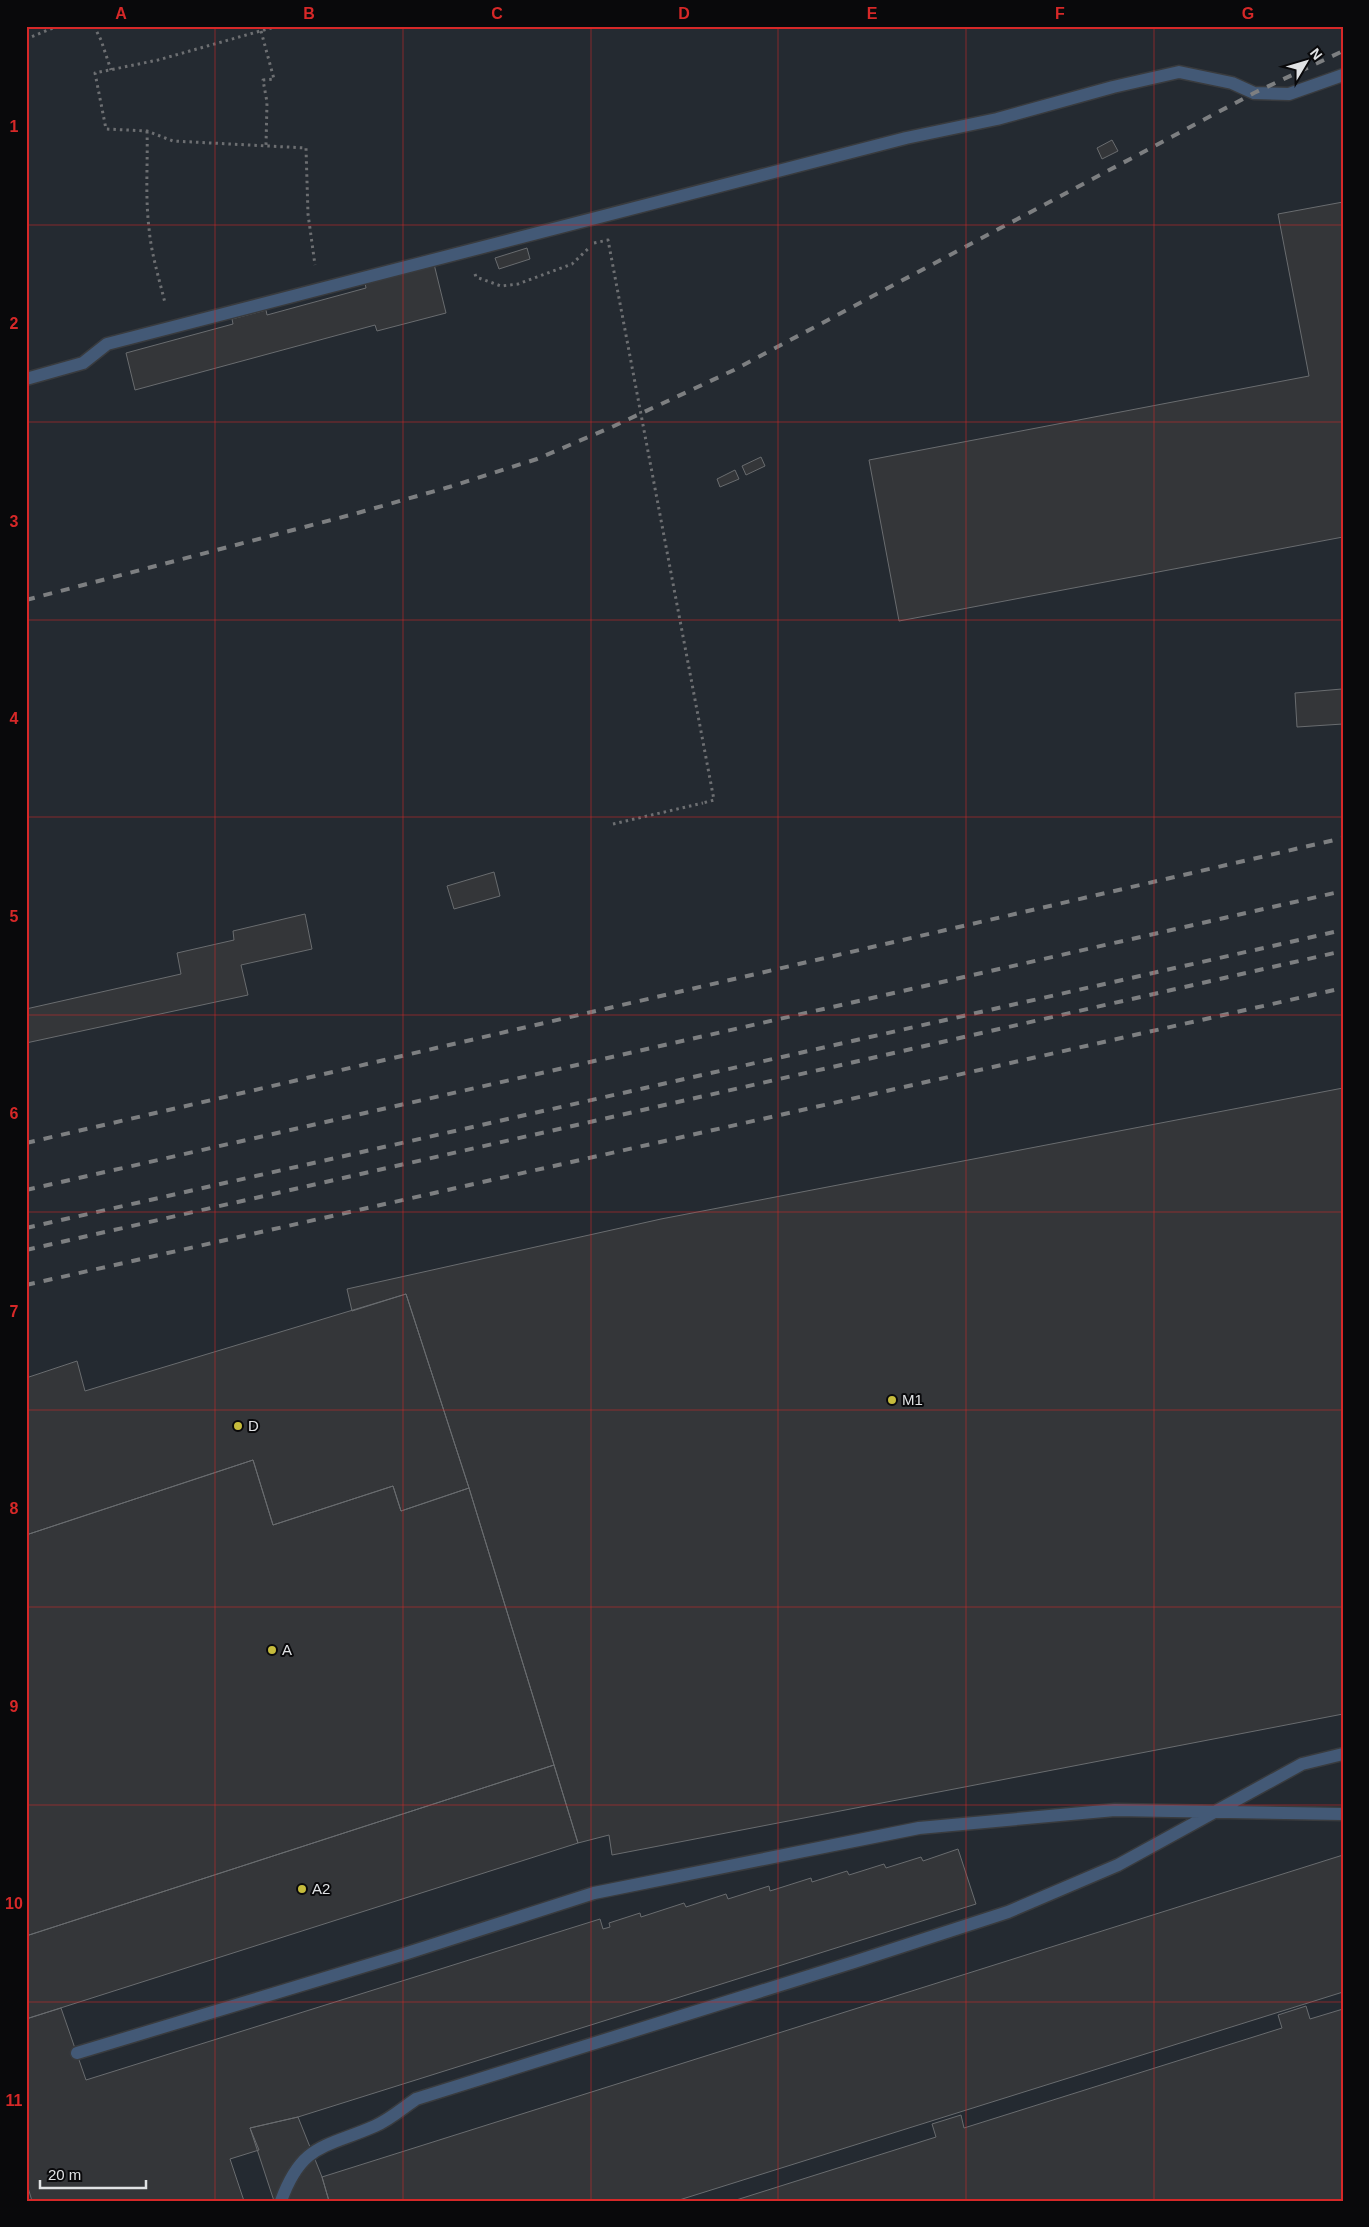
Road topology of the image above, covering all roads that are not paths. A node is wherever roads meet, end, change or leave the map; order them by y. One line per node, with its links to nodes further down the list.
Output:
1 (1343, 75): 2 (lane)
2 (26, 379)
3 (1343, 1754): 4 (lane)
4 (1217, 1810): 5 (lane); 6 (lane); 7 (lane)
5 (1343, 1814)
6 (77, 2053)
7 (280, 2201)

